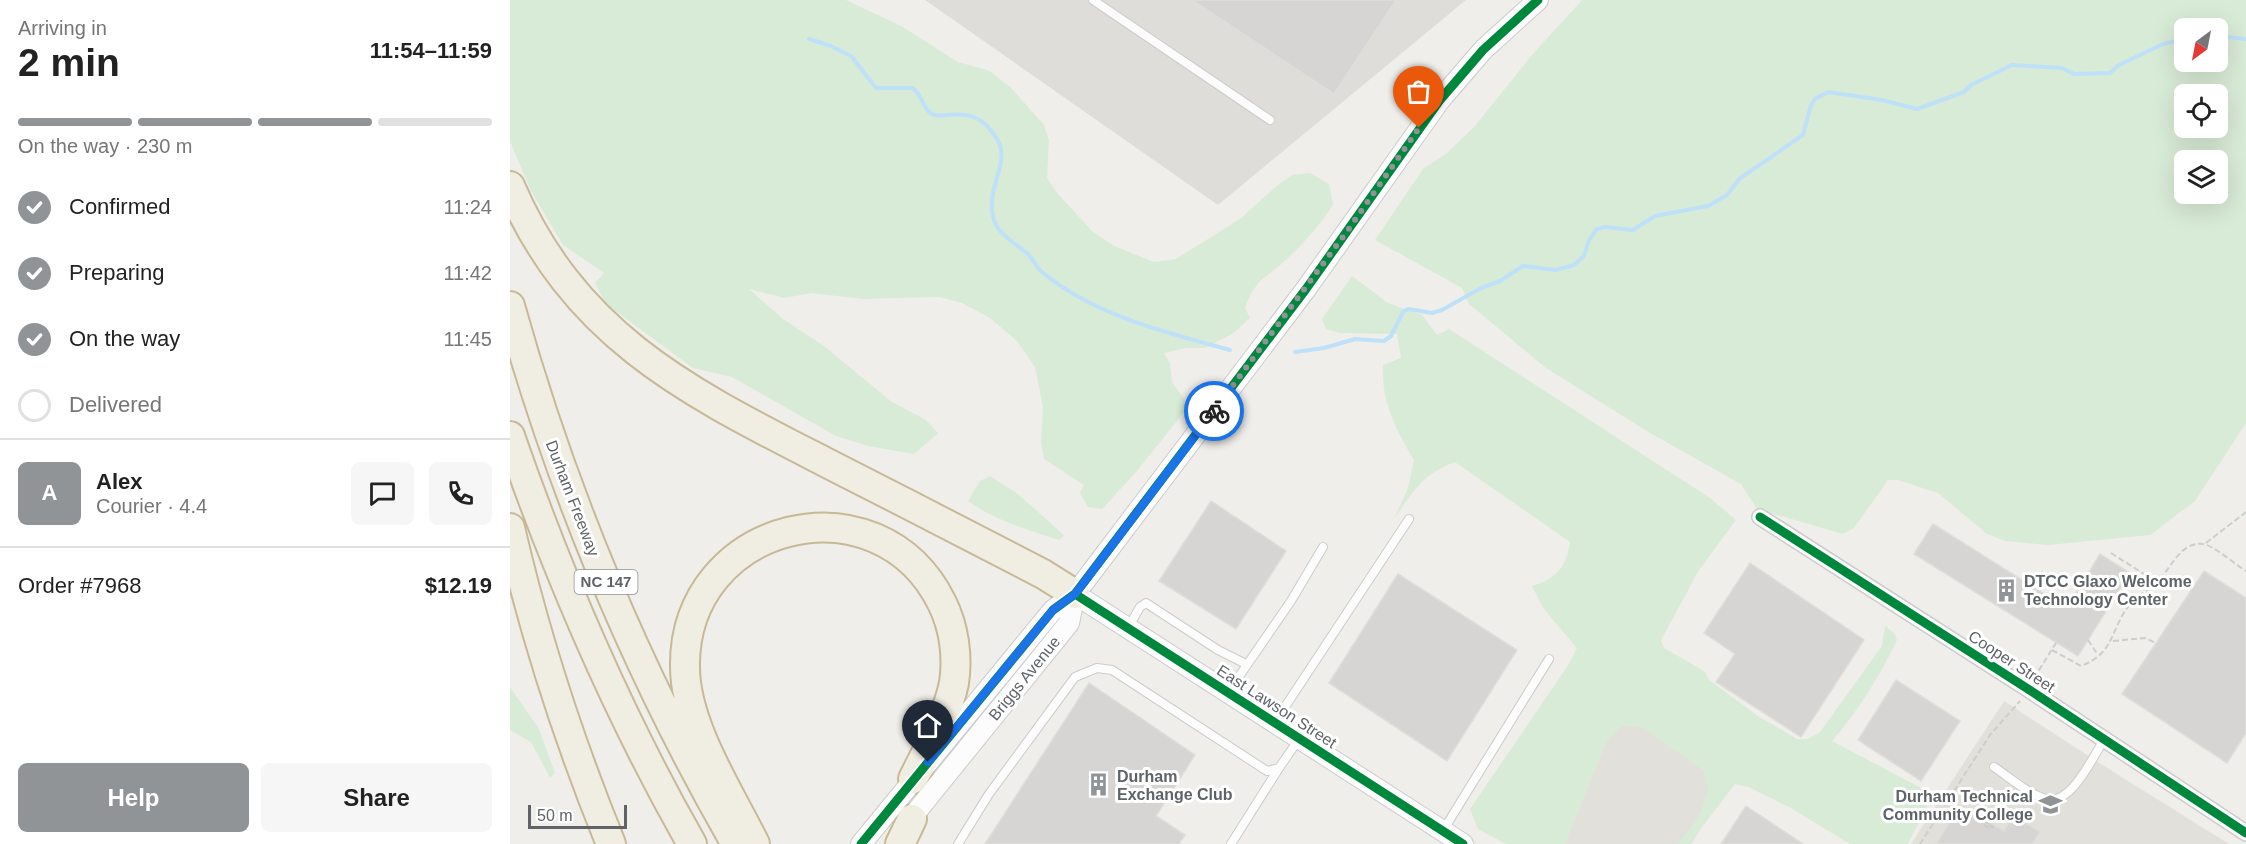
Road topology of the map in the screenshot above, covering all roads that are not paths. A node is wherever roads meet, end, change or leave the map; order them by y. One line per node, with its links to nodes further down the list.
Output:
1 (1093, 0): 3 (lane)
2 (1538, 0): 11 (street)
3 (1270, 120)
4 (510, 186): 11 (highway)
5 (510, 306): 27 (highway, Durham Freeway / NC 147)
6 (510, 436): 26 (highway, NC 147)
7 (1760, 517): 18 (street, Cooper Street)
8 (1409, 519): 16 (lane)
9 (510, 528): 25 (highway)
10 (1323, 547): 14 (lane)
11 (1075, 594): 12 (street, East Lawson Street); 21 (street, Briggs Avenue); 23 (street, Briggs Avenue)
12 (1128, 628): 14 (lane); 15 (street, East Lawson Street)
13 (1549, 659): 22 (lane)
14 (1246, 664): 15 (lane)
15 (1228, 692): 16 (street, East Lawson Street)
16 (1275, 722): 17 (street, East Lawson Street)
17 (1300, 738): 20 (lane); 22 (street, East Lawson Street)
18 (2104, 740): 19 (lane); 24 (street, Cooper Street)
19 (1994, 767)
20 (1279, 768): 31 (lane); 32 (lane)
21 (913, 779): 28 (highway); 29 (street, Briggs Avenue)
22 (1443, 831): 33 (street, East Lawson Street)
23 (906, 832): 30 (street, Briggs Avenue)
24 (2246, 833)
25 (611, 844)
26 (692, 844)
27 (736, 844)
28 (755, 844)
29 (861, 844)
30 (888, 844)
31 (958, 844)
32 (1231, 844)
33 (1463, 844)

